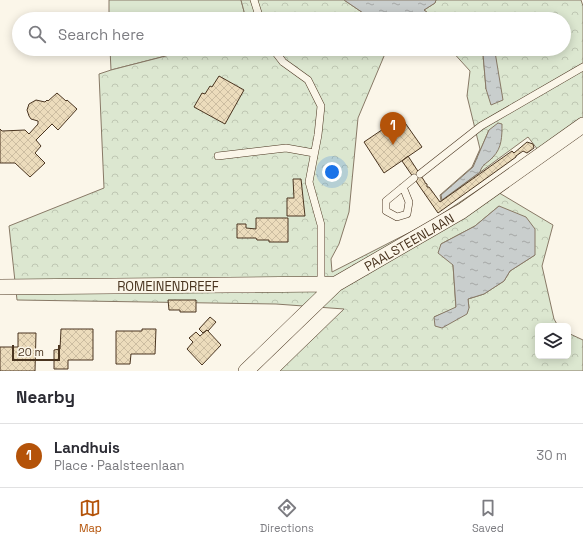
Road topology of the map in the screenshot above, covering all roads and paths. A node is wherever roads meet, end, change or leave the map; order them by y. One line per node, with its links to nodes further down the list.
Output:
1 (254, 0): 2 (lane)
2 (258, 12)
3 (278, 56): 6 (lane)
4 (583, 67): 8 (lane)
5 (583, 125): 9 (street, PAALSTEENLAAN)
6 (314, 153): 7 (lane); 10 (lane)
7 (218, 156)
8 (403, 187)
9 (336, 284): 10 (street, ROMEINENDREEF); 12 (street, PAALSTEENLAAN)
10 (321, 285): 11 (street, ROMEINENDREEF)
11 (0, 287)
12 (246, 371)

